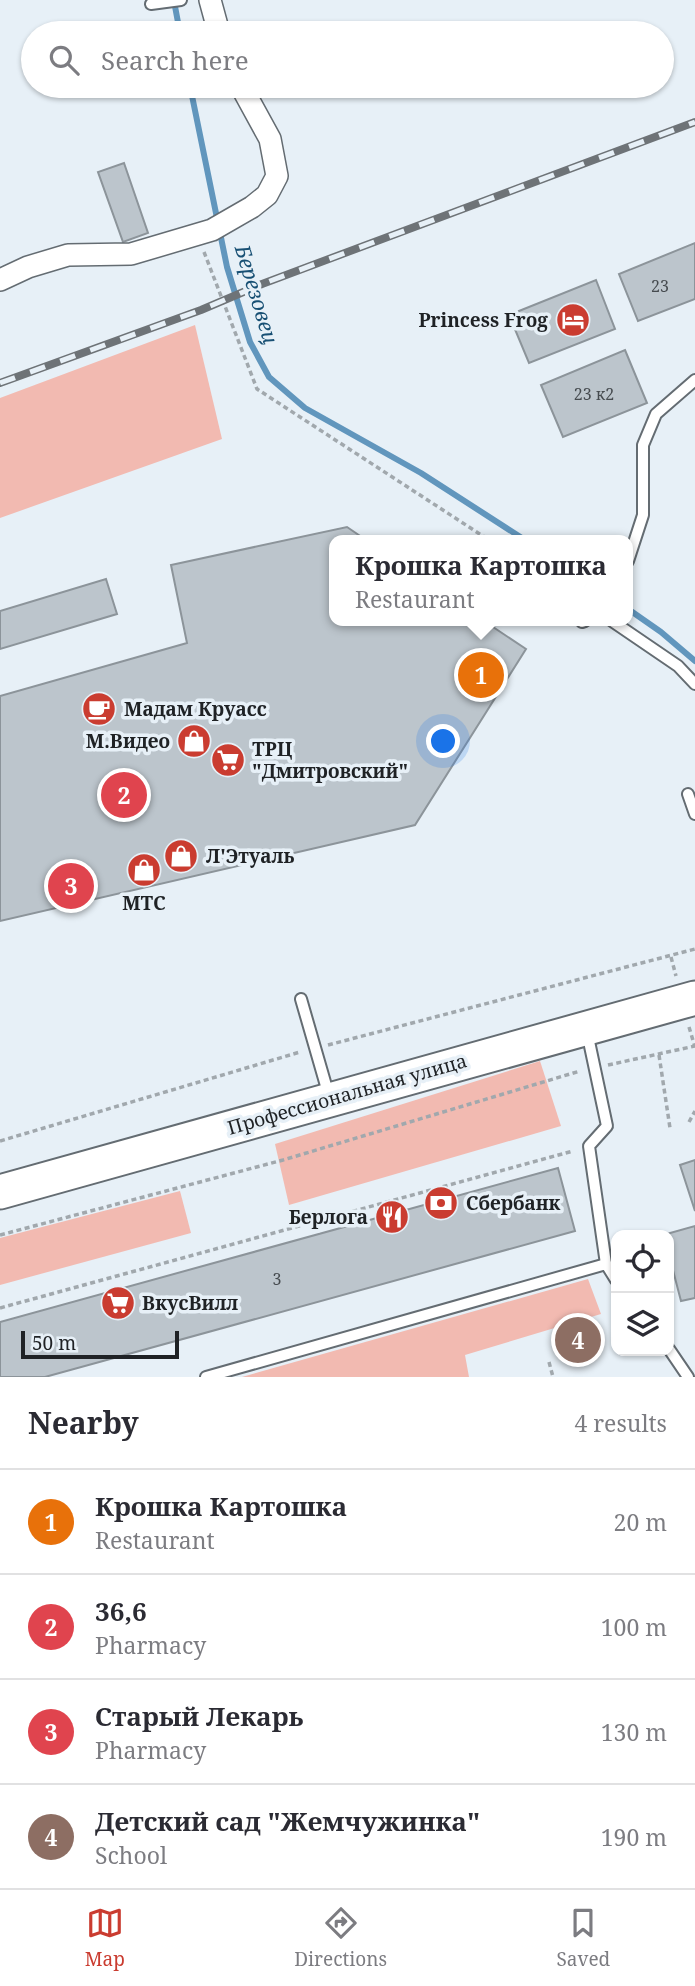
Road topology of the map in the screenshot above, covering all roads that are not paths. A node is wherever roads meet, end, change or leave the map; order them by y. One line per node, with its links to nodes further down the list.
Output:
1 (181, 0): 3 (lane)
2 (210, 0): 4 (street)
3 (151, 4)
4 (216, 21)
5 (248, 98): 6 (street)
6 (0, 280)
7 (695, 380): 8 (lane)
8 (633, 546)
9 (619, 626): 10 (lane)
10 (695, 684)
11 (688, 794): 12 (lane)
12 (695, 814)
13 (695, 998): 15 (main road, Профессиональная улица)
14 (300, 999): 16 (lane)
15 (586, 1028): 16 (main road, Профессиональная улица); 18 (lane)
16 (329, 1099): 17 (main road, Профессиональная улица)
17 (0, 1192)
18 (606, 1264): 19 (lane); 21 (lane)
19 (611, 1272)
20 (674, 1356): 22 (lane)
21 (206, 1377)
22 (688, 1377)

